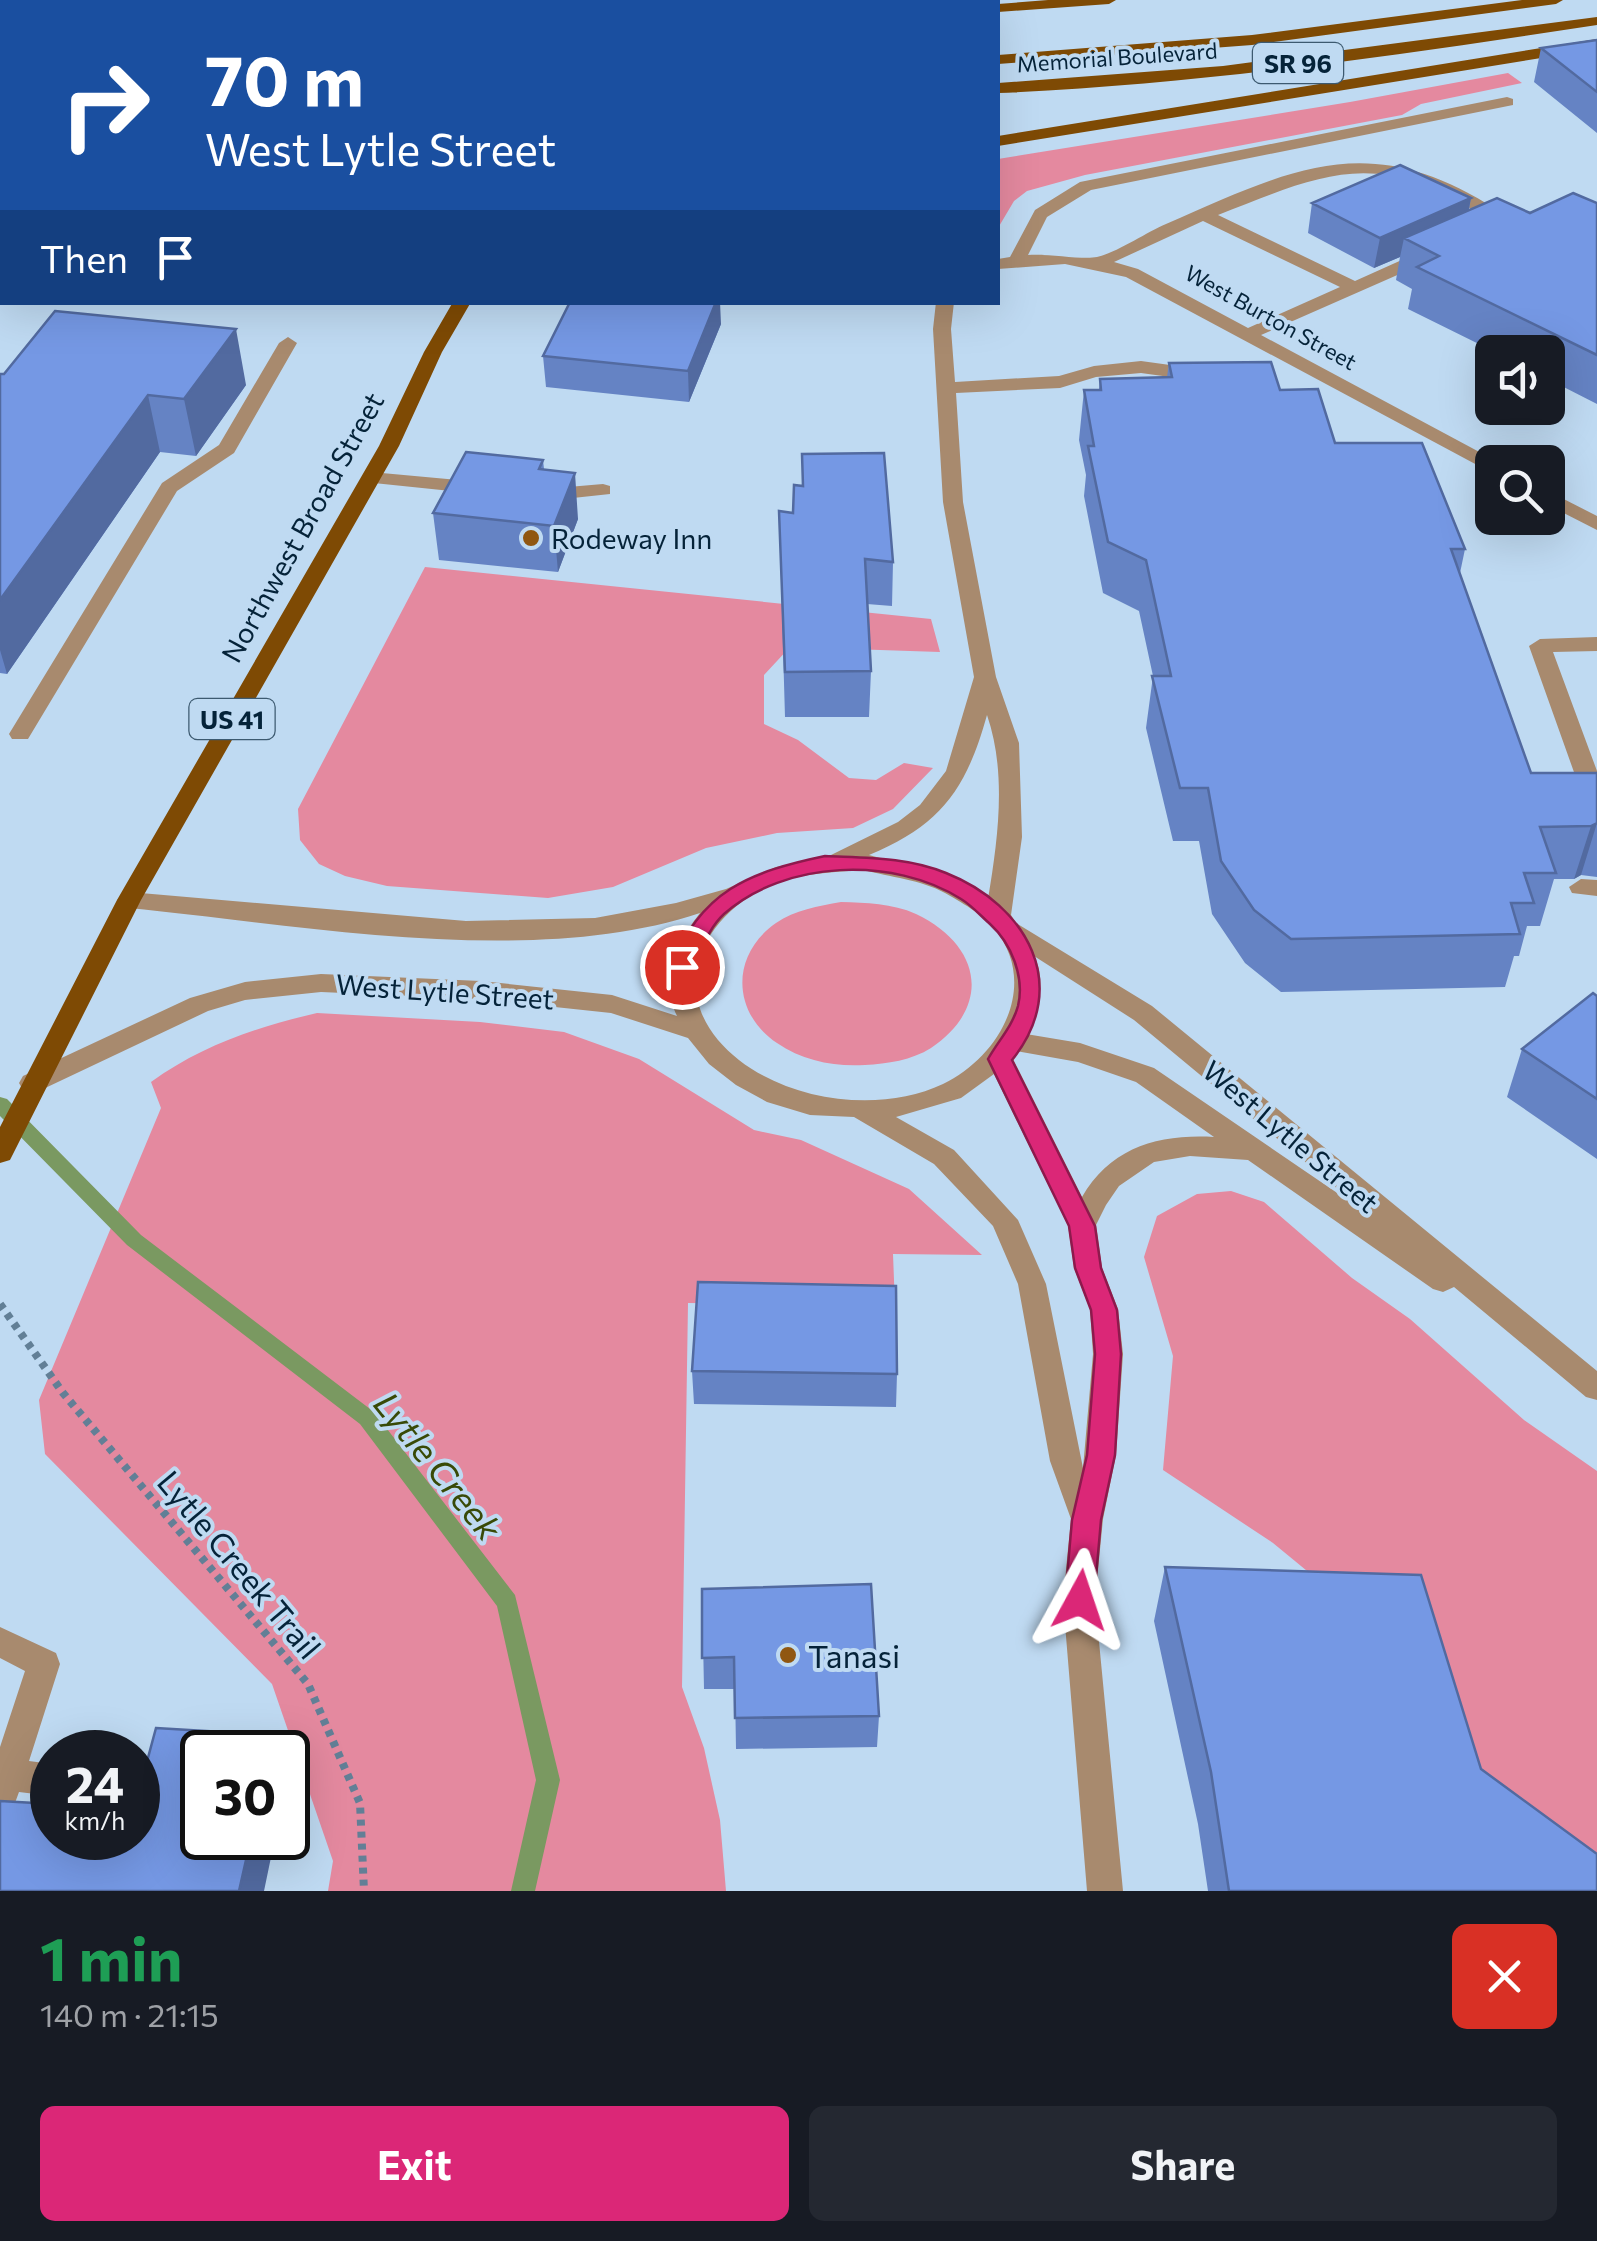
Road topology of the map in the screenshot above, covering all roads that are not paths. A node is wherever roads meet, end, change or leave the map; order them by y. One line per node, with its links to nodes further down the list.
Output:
1 (1108, 0): 3 (main road)
2 (1556, 0): 6 (main road, Memorial Boulevard / SR 96)
3 (1000, 8)
4 (1597, 21): 7 (main road, Memorial Boulevard / SR 96)
5 (1597, 44): 9 (main road)
6 (1000, 60)
7 (1000, 88)
8 (1507, 102): 11 (street)
9 (1000, 141)
10 (1201, 213): 12 (street); 13 (street); 13 (street)
11 (1008, 262): 12 (street, West Burton Street)
12 (1100, 263): 16 (street, West Burton Street)
13 (1354, 287): 16 (street)
14 (460, 305): 23 (main road, Northwest Broad Street / US 41)
15 (945, 305): 21 (street)
16 (1248, 334): 18 (street, West Burton Street)
17 (288, 343): 31 (street)
18 (1297, 360): 19 (street); 22 (street, West Burton Street)
19 (1269, 369)
20 (1219, 375): 21 (street)
21 (947, 388): 30 (street)
22 (1475, 458)
23 (371, 478): 24 (street); 35 (main road, Northwest Broad Street / US 41)
24 (489, 489)
25 (603, 490): 26 (street)
26 (530, 493)
27 (1565, 506): 28 (street)
28 (1597, 524)
29 (1597, 644): 32 (street)
30 (985, 677): 33 (street); 36 (street)
31 (20, 734)
32 (1597, 803)
33 (825, 863): 34 (street, West Lytle Street); 36 (street, West Lytle Street)
34 (746, 888): 35 (street, West Lytle Street); 37 (street, West Lytle Street)
35 (129, 900): 39 (main road, Northwest Broad Street / US 41)
36 (1004, 922): 38 (street); 44 (street, West Lytle Street)
37 (694, 1031): 39 (street, West Lytle Street); 40 (street, West Lytle Street)
38 (1007, 1050): 40 (street, West Lytle Street); 42 (street, West Lytle Street); 43 (street)
39 (32, 1084): 41 (main road, Northwest Broad Street / US 41)
40 (864, 1110): 46 (street)
41 (0, 1153)
42 (1252, 1153): 43 (street); 44 (street, West Lytle Street)
43 (1082, 1226): 46 (street)
44 (1560, 1360): 45 (street, West Lytle Street)
45 (1597, 1388)
46 (1086, 1520): 50 (street)
47 (0, 1642): 49 (street)
48 (30, 1781): 49 (street)
49 (3, 1782)
50 (1105, 1891)

